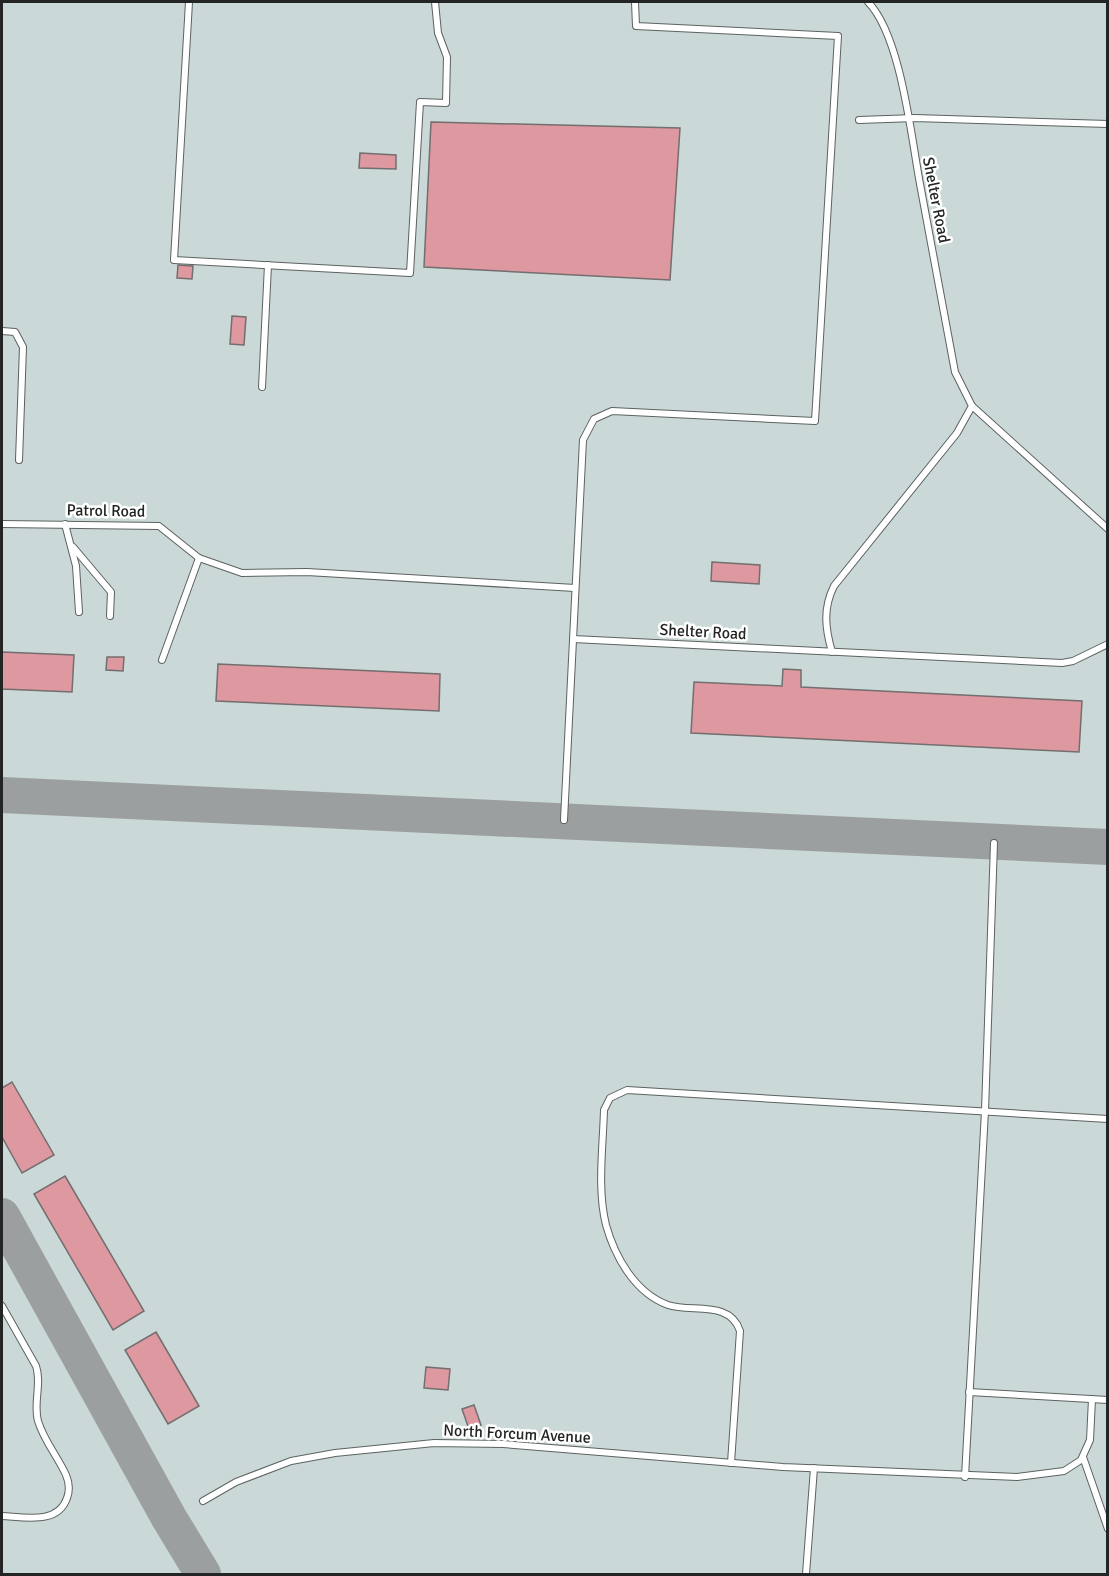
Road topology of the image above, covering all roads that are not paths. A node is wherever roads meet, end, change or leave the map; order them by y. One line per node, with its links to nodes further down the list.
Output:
1 (189, 2): 8 (lane)
2 (435, 2): 8 (lane)
3 (635, 2): 18 (lane)
4 (868, 2): 5 (lane, Shelter Road)
5 (908, 118): 6 (lane); 7 (lane); 11 (lane, Shelter Road)
6 (858, 120)
7 (1107, 124)
8 (268, 265): 10 (lane)
9 (2, 332): 12 (lane)
10 (262, 387)
11 (972, 406): 15 (lane, Shelter Road); 23 (lane)
12 (19, 460)
13 (2, 524): 14 (lane, Patrol Road)
14 (65, 524): 16 (lane); 17 (lane, Patrol Road)
15 (1107, 529)
16 (73, 547): 19 (lane); 20 (lane)
17 (199, 558): 18 (lane, Patrol Road); 24 (lane)
18 (575, 588): 21 (lane)
19 (79, 612)
20 (110, 616)
21 (573, 639): 23 (lane, Shelter Road); 25 (lane)
22 (1107, 644): 23 (lane, Shelter Road)
23 (832, 652)
24 (162, 660)
25 (564, 820)
26 (994, 843): 27 (lane)
27 (984, 1112): 28 (lane); 30 (lane); 34 (lane)
28 (1107, 1119)
29 (2, 1306): 38 (lane)
30 (969, 1392): 31 (lane); 36 (lane)
31 (1092, 1399): 32 (lane); 33 (lane)
32 (1107, 1400)
33 (1083, 1457): 36 (lane, North Forcum Avenue); 39 (lane)
34 (731, 1463): 35 (lane, North Forcum Avenue); 37 (lane, North Forcum Avenue)
35 (814, 1468): 36 (lane, North Forcum Avenue); 40 (lane)
36 (965, 1476)
37 (202, 1501)
38 (2, 1516)
39 (1107, 1529)
40 (806, 1575)

